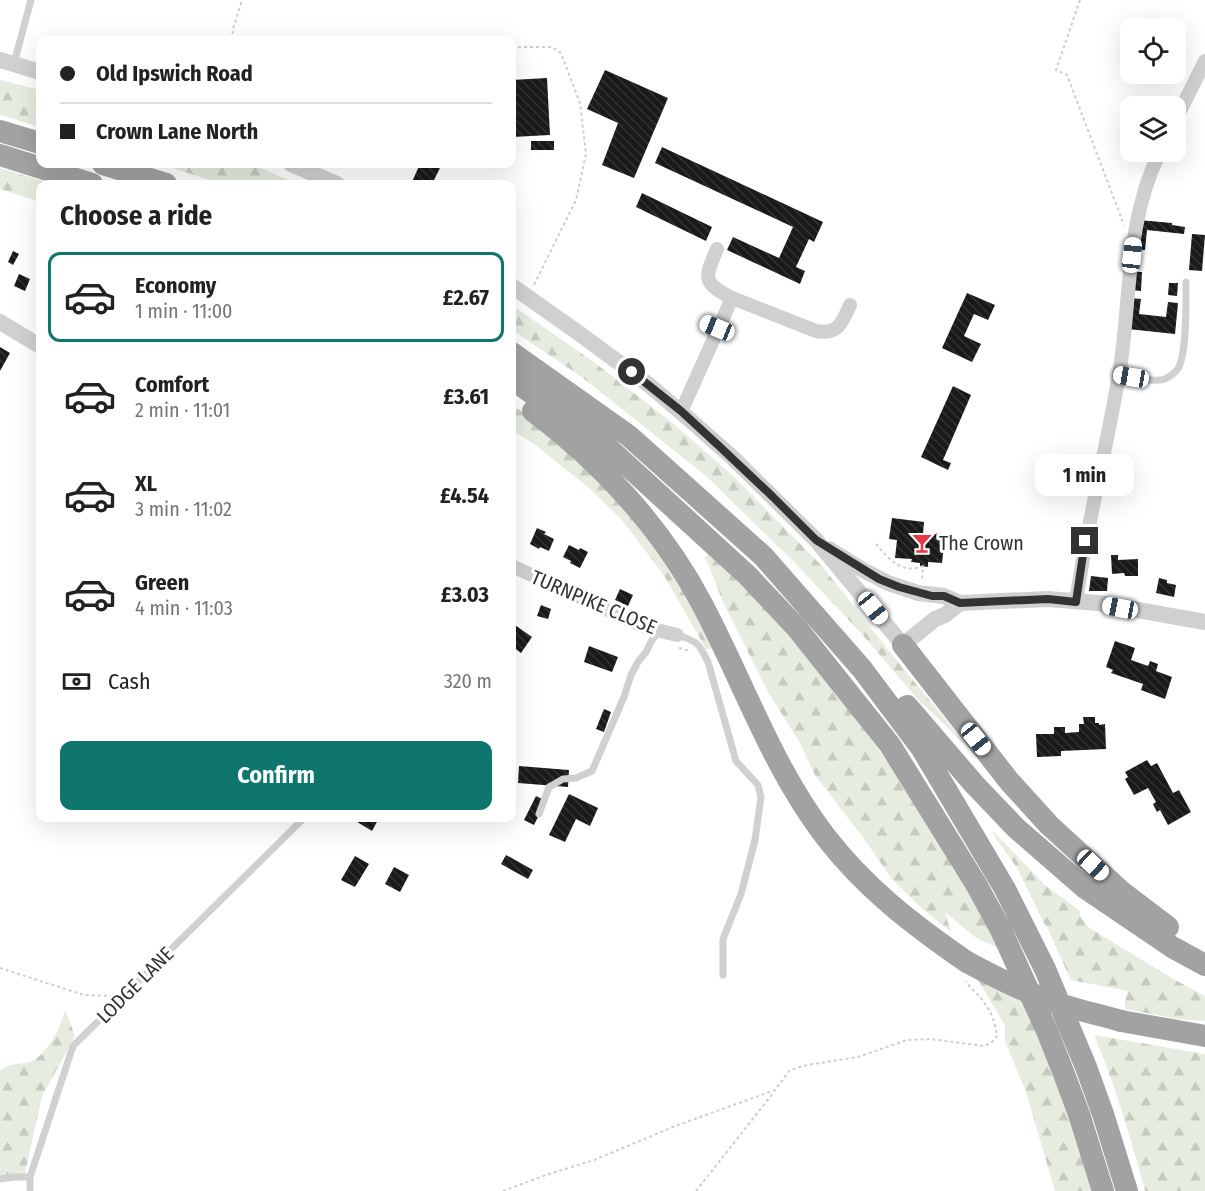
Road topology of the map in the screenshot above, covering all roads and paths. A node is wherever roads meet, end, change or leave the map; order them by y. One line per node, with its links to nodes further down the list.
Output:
1 (31, 0): 7 (lane)
2 (242, 0): 4 (path)
3 (1080, 0): 21 (path)
4 (232, 36)
5 (516, 47): 25 (path)
6 (1205, 61): 9 (street)
7 (7, 62): 8 (street)
8 (36, 71)
9 (1186, 99)
10 (0, 132): 11 (highway)
11 (36, 142)
12 (0, 155): 14 (highway)
13 (1155, 162): 21 (street)
14 (36, 166)
15 (41, 168): 18 (highway)
16 (115, 168): 19 (highway, bridge)
17 (300, 168): 20 (street)
18 (79, 180)
19 (153, 180)
20 (328, 180)
21 (1135, 232): 31 (street)
22 (717, 249): 26 (street)
23 (1186, 282): 31 (lane)
24 (516, 289): 25 (street)
25 (528, 297): 34 (street)
26 (732, 298): 27 (street); 34 (street)
27 (850, 305)
28 (0, 322): 29 (street)
29 (36, 344)
30 (516, 356): 45 (highway)
31 (1118, 375): 39 (street)
32 (516, 382): 61 (highway)
33 (516, 398): 51 (highway)
34 (681, 411): 35 (street)
35 (816, 540): 38 (street); 44 (street)
36 (876, 544): 38 (path)
37 (516, 568): 42 (street, TURNPIKE CLOSE)
38 (921, 593): 40 (street)
39 (1076, 602): 40 (street); 41 (street)
40 (960, 603): 44 (street)
41 (1205, 622)
42 (659, 631): 43 (street, TURNPIKE CLOSE); 46 (lane)
43 (677, 635): 52 (lane)
44 (903, 645): 48 (highway)
45 (862, 669): 49 (highway); 62 (highway)
46 (539, 814)
47 (300, 822): 53 (lane, LODGE LANE)
48 (1205, 956)
49 (1205, 965)
50 (0, 968): 53 (path)
51 (966, 971): 54 (highway, bridge); 55 (path)
52 (723, 975)
53 (123, 997): 56 (lane, LODGE LANE)
54 (1205, 1036)
55 (775, 1090): 59 (path); 60 (path)
56 (30, 1177): 57 (lane); 58 (lane, LODGE LANE)
57 (0, 1179)
58 (30, 1191)
59 (503, 1191)
60 (696, 1191)
61 (1103, 1191)
62 (1127, 1191)

